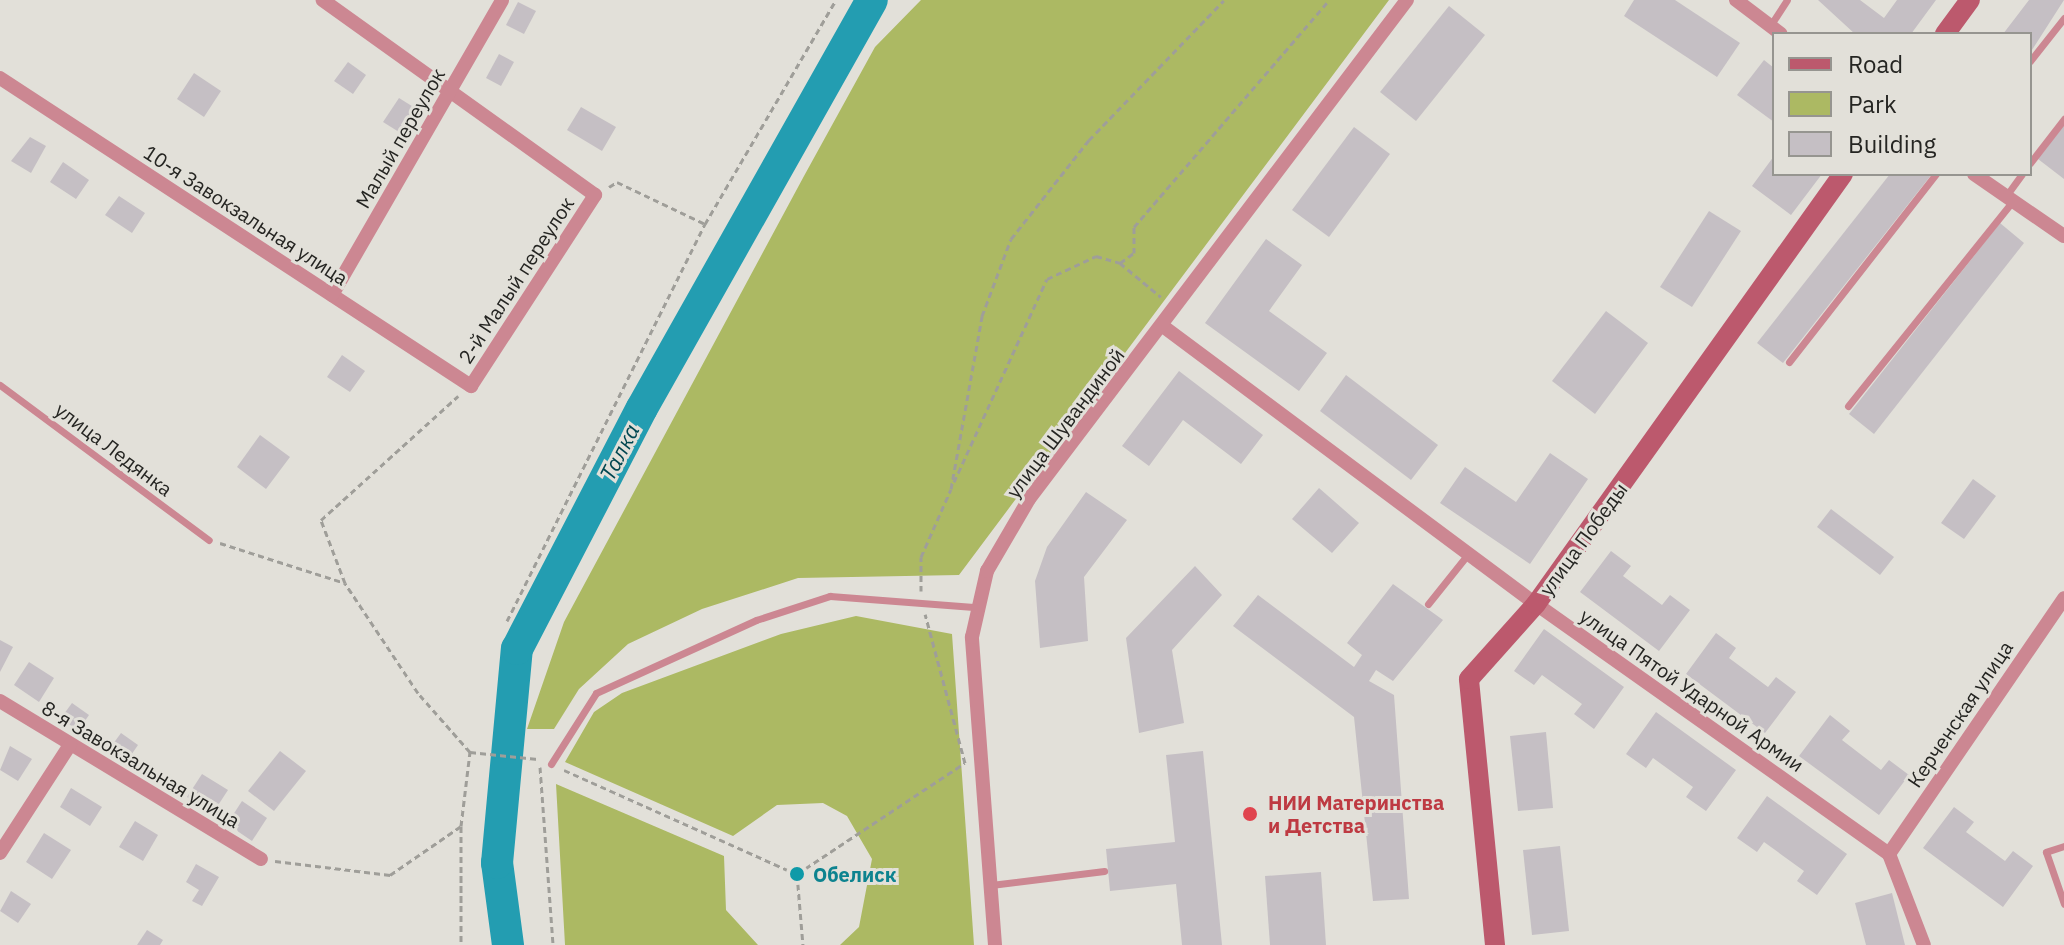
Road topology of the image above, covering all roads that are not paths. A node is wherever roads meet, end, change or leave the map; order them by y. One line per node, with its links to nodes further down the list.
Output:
1 (323, 0): 12 (street)
2 (502, 0): 12 (street, Малый переулок)
3 (1407, 0): 22 (street, улица Шувандиной)
4 (1736, 0): 8 (street)
5 (1787, 0): 8 (lane)
6 (1970, 0): 9 (street)
7 (2064, 18): 10 (lane)
8 (1776, 30)
9 (1946, 32)
10 (2032, 58)
11 (0, 78): 21 (street, 10-я Завокзальная улица)
12 (450, 91): 21 (street, Малый переулок); 25 (street, 2-й Малый переулок)
13 (2064, 119): 14 (lane)
14 (2032, 160)
15 (1842, 176): 31 (street, улица Победы)
16 (1934, 176): 23 (lane)
17 (1977, 176): 19 (street)
18 (2021, 176): 19 (lane)
19 (2009, 198): 20 (street); 26 (lane)
20 (2064, 236)
21 (332, 295): 25 (street, 10-я Завокзальная улица)
22 (1164, 327): 28 (street, улица Пятой Ударной Армии); 32 (street, улица Шувандиной)
23 (1789, 362)
24 (0, 385): 27 (lane, улица Ледянка)
25 (471, 386)
26 (1848, 406)
27 (209, 540)
28 (1468, 554): 30 (lane); 31 (street, улица Пятой Ударной Армии)
29 (2064, 598): 38 (street, Керченская улица)
30 (1428, 604)
31 (1536, 604): 38 (street, улица Пятой Ударной Армии); 44 (street, улица Победы)
32 (974, 607): 35 (lane); 41 (street)
33 (0, 701): 34 (street, 8-я Завокзальная улица)
34 (70, 745): 37 (street); 39 (street, 8-я Завокзальная улица)
35 (551, 764)
36 (2064, 846): 42 (lane)
37 (0, 853)
38 (1889, 854): 45 (street)
39 (261, 859)
40 (1104, 871): 41 (lane)
41 (990, 885): 43 (street)
42 (2064, 904)
43 (995, 945)
44 (1495, 945)
45 (1924, 945)

